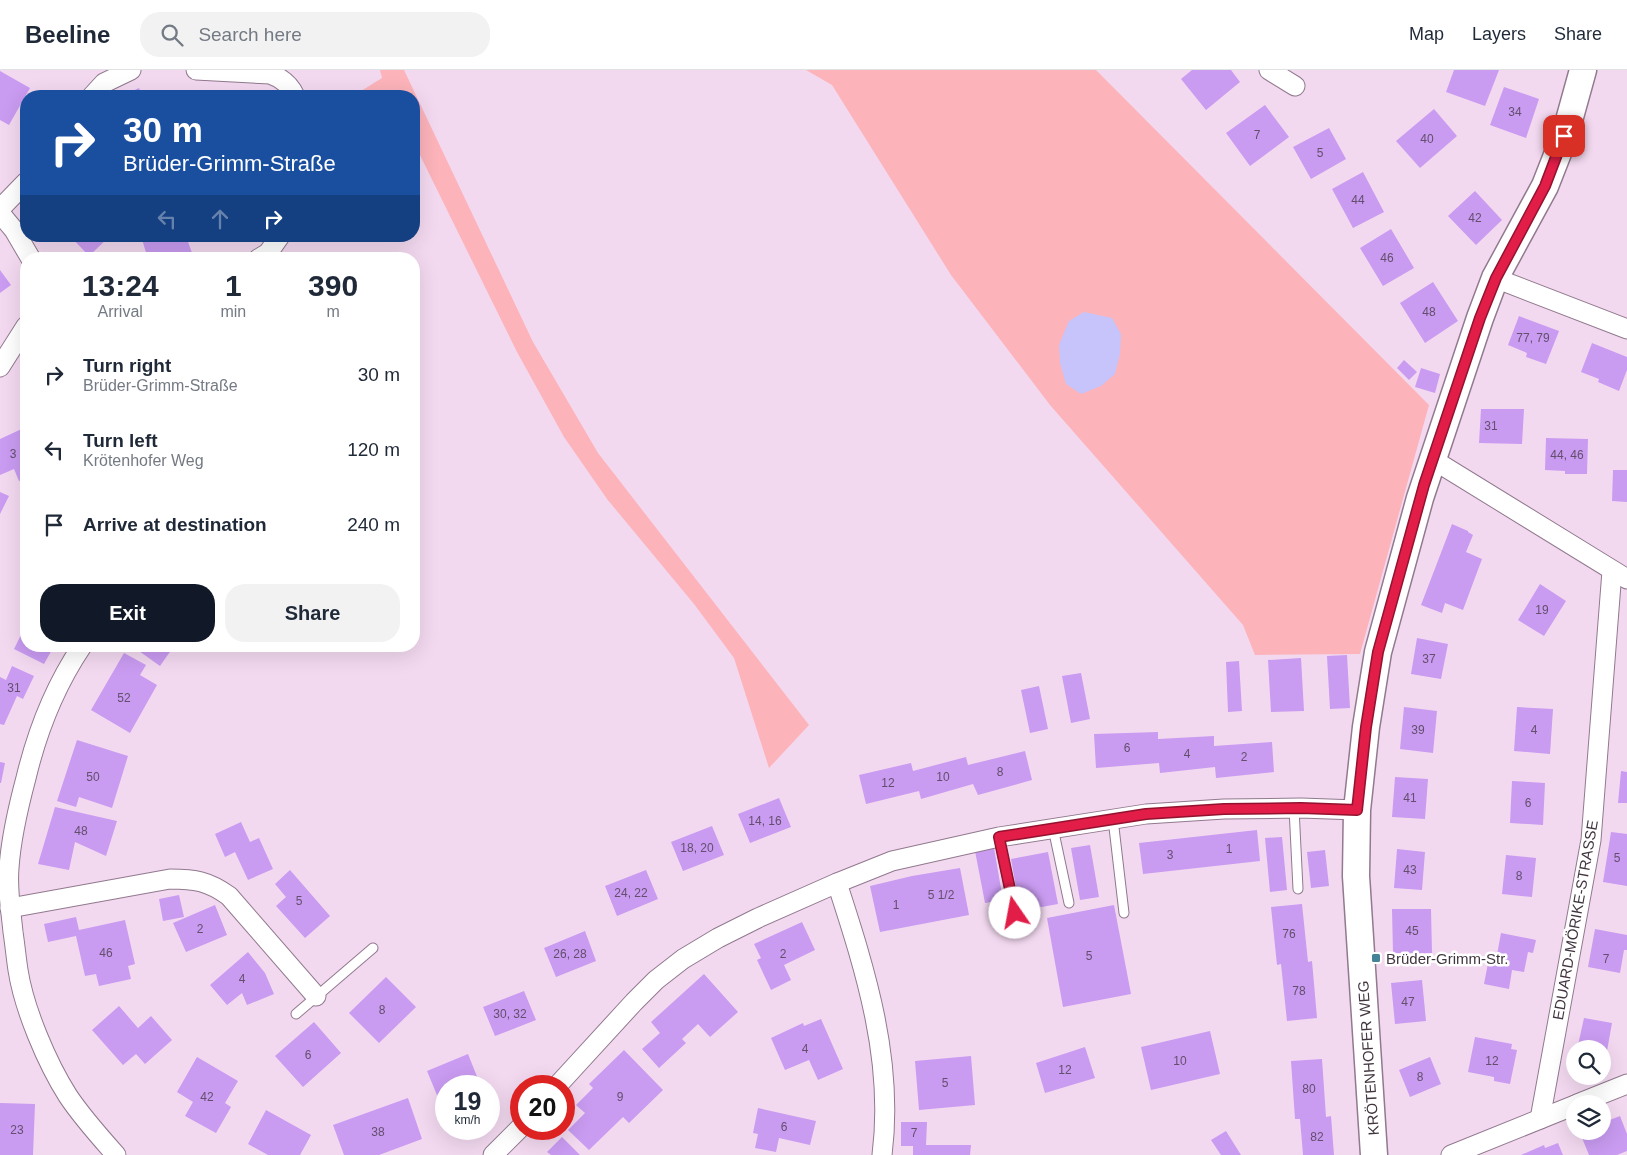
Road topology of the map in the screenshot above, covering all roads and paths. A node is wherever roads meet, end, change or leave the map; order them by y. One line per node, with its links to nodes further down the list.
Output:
1 (131, 70): 6 (street)
2 (196, 70): 7 (street)
3 (1269, 70): 5 (street)
4 (1583, 70): 11 (street, KRÖTENHOFER WEG)
5 (1295, 86)
6 (98, 90)
7 (291, 90)
8 (20, 189): 9 (street)
9 (0, 211): 10 (street)
10 (20, 240)
11 (1496, 278): 12 (street); 15 (street, KRÖTENHOFER WEG)
12 (1627, 329)
13 (20, 335): 14 (street)
14 (0, 367)
15 (1432, 458): 16 (street); 19 (street, KRÖTENHOFER WEG)
16 (1620, 575): 36 (street, EDUARD-MÖRIKE-STRASSE)
17 (79, 652): 26 (street)
18 (1294, 808): 19 (street); 20 (street); 24 (lane)
19 (1357, 810): 41 (street, KRÖTENHOFER WEG)
20 (1113, 819): 21 (street); 28 (lane)
21 (1053, 828): 22 (street); 25 (lane)
22 (999, 837): 23 (street); 27 (lane)
23 (837, 883): 32 (street); 40 (street)
24 (1298, 889)
25 (1069, 903)
26 (10, 908): 30 (street); 38 (street)
27 (1015, 913)
28 (1124, 913)
29 (373, 948): 30 (lane)
30 (316, 996): 31 (lane)
31 (296, 1014)
32 (567, 1075)
33 (1627, 1084): 34 (street)
34 (1599, 1095)
35 (1566, 1108): 36 (street)
36 (1540, 1118): 42 (street)
37 (510, 1140): 39 (street)
38 (116, 1155)
39 (493, 1155)
40 (882, 1155)
41 (1374, 1155)
42 (1452, 1155)

